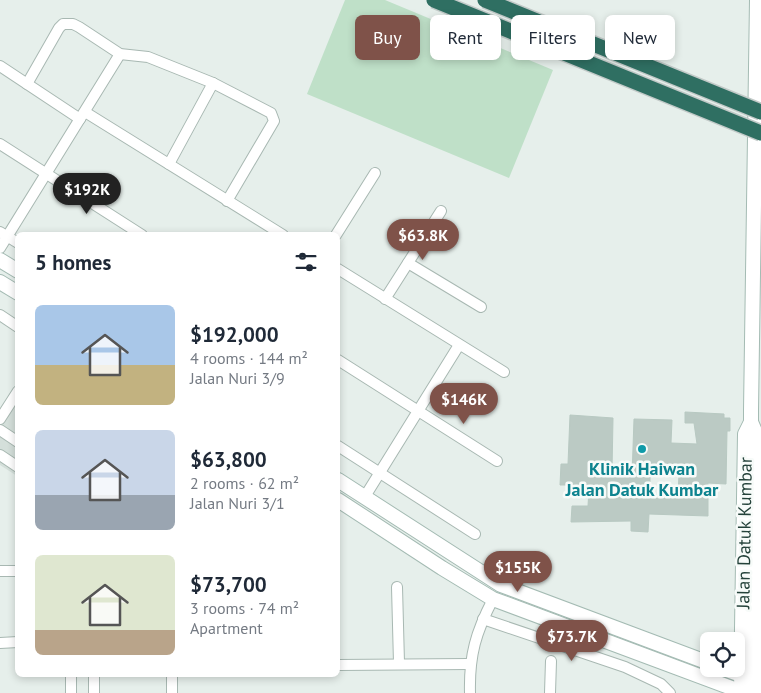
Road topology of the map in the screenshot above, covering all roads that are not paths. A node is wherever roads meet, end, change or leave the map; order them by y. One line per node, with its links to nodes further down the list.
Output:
1 (434, 0): 11 (highway, bridge)
2 (485, 0): 9 (highway, bridge)
3 (757, 0): 8 (main road, Jalan Datuk Kumbar)
4 (120, 54): 6 (street); 7 (street); 10 (street)
5 (0, 66): 7 (street)
6 (213, 83): 14 (street); 17 (street)
7 (27, 84): 10 (street)
8 (758, 93): 13 (main road, Jalan Datuk Kumbar)
9 (761, 112)
10 (82, 115): 14 (street); 16 (street)
11 (761, 133)
12 (0, 144): 16 (street)
13 (758, 156): 27 (main road, Jalan Datuk Kumbar)
14 (169, 164): 17 (street)
15 (375, 173): 21 (street)
16 (46, 174): 19 (street); 22 (street)
17 (227, 200): 20 (street)
18 (441, 211): 26 (street)
19 (137, 232)
20 (278, 232)
21 (338, 232)
22 (4, 234): 23 (street); 24 (street)
23 (15, 241)
24 (0, 248)
25 (0, 260): 28 (main road)
26 (408, 263): 32 (street); 33 (street)
27 (757, 268): 40 (main road, Jalan Datuk Kumbar)
28 (15, 269)
29 (340, 270): 32 (street)
30 (0, 282): 31 (main road)
31 (15, 291)
32 (385, 299): 36 (street)
33 (481, 307)
34 (0, 316): 35 (street)
35 (15, 325)
36 (459, 345): 38 (street); 41 (street)
37 (340, 361): 41 (street)
38 (504, 372)
39 (15, 396): 42 (street)
40 (756, 403): 43 (main road, Jalan Datuk Kumbar)
41 (418, 411): 48 (street); 50 (street)
42 (0, 419)
43 (748, 428): 55 (main road, Jalan Datuk Kumbar); 62 (main road, Jalan Datuk Kumbar)
44 (0, 430): 45 (street)
45 (15, 440)
46 (340, 447): 50 (street)
47 (0, 455): 49 (street)
48 (497, 461)
49 (15, 465)
50 (379, 473): 52 (street); 54 (street)
51 (340, 481): 52 (main road)
52 (364, 498): 68 (main road)
53 (340, 501): 59 (main road)
54 (475, 534)
55 (758, 554): 61 (main road, Jalan Datuk Kumbar)
56 (0, 571): 57 (street)
57 (15, 571)
58 (397, 587): 67 (street)
59 (494, 599): 60 (street); 71 (main road)
60 (483, 619): 70 (street); 85 (street)
61 (755, 627): 65 (main road); 79 (main road, Jalan Datuk Kumbar)
62 (740, 632)
63 (15, 642): 64 (street)
64 (0, 643)
65 (761, 650)
66 (551, 661): 84 (street)
67 (399, 663): 69 (street); 70 (street)
68 (700, 663)
69 (340, 664)
70 (469, 664): 83 (street)
71 (700, 664)
72 (745, 673): 79 (main road, Jalan Datuk Kumbar)
73 (71, 677): 80 (street)
74 (94, 677): 81 (street)
75 (172, 677): 82 (street)
76 (712, 677): 86 (main road)
77 (728, 677): 79 (main road)
78 (735, 677): 79 (main road)
79 (748, 687)
80 (71, 693)
81 (94, 693)
82 (172, 693)
83 (470, 693)
84 (550, 693)
85 (670, 693)
86 (719, 693)

